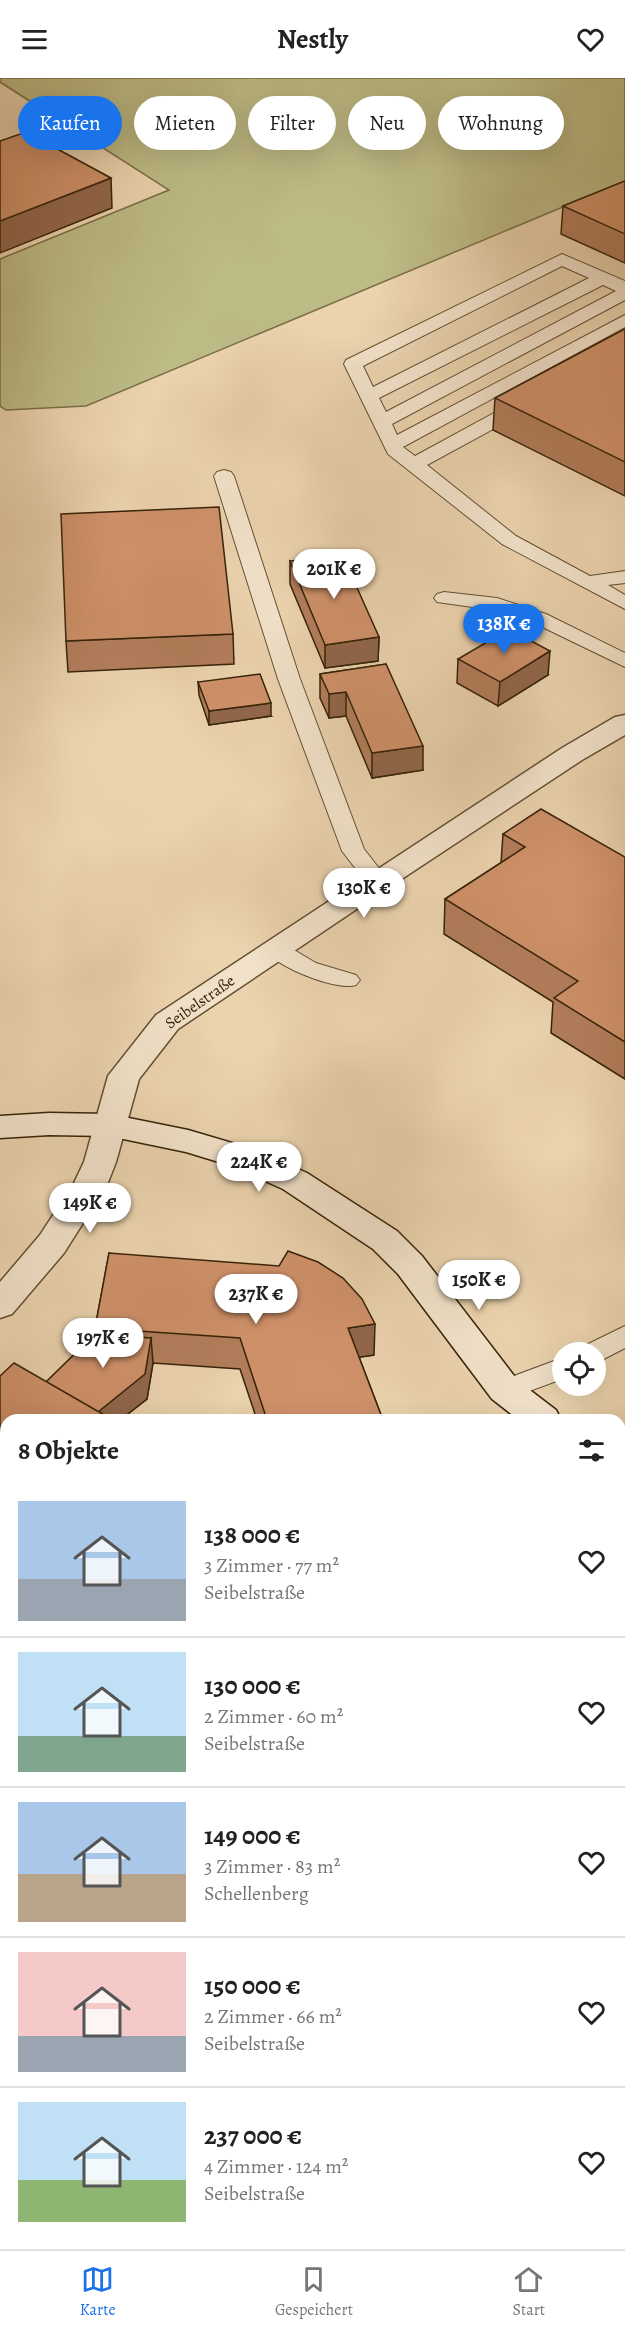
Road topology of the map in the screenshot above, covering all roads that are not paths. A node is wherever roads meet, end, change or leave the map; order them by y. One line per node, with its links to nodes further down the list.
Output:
1 (612, 283): 6 (lane); 6 (lane); 6 (lane)
2 (625, 307): 6 (lane)
3 (625, 320): 6 (lane)
4 (625, 335): 6 (lane)
5 (541, 395): 6 (lane)
6 (386, 426): 9 (lane)
7 (224, 476): 14 (lane)
8 (625, 577): 9 (lane)
9 (588, 582): 11 (lane)
10 (444, 598): 12 (lane)
11 (625, 603)
12 (625, 661)
13 (625, 723): 14 (street, Seibelstraße)
14 (377, 881): 15 (street, Seibelstraße)
15 (276, 950): 16 (lane); 17 (street, Seibelstraße)
16 (348, 980)
17 (109, 1125): 18 (street); 19 (street, Seibelstraße); 23 (street)
18 (0, 1127)
19 (0, 1305)
20 (625, 1336): 21 (lane)
21 (606, 1346)
22 (552, 1375): 23 (lane)
23 (512, 1405): 24 (street)
24 (531, 1414)

